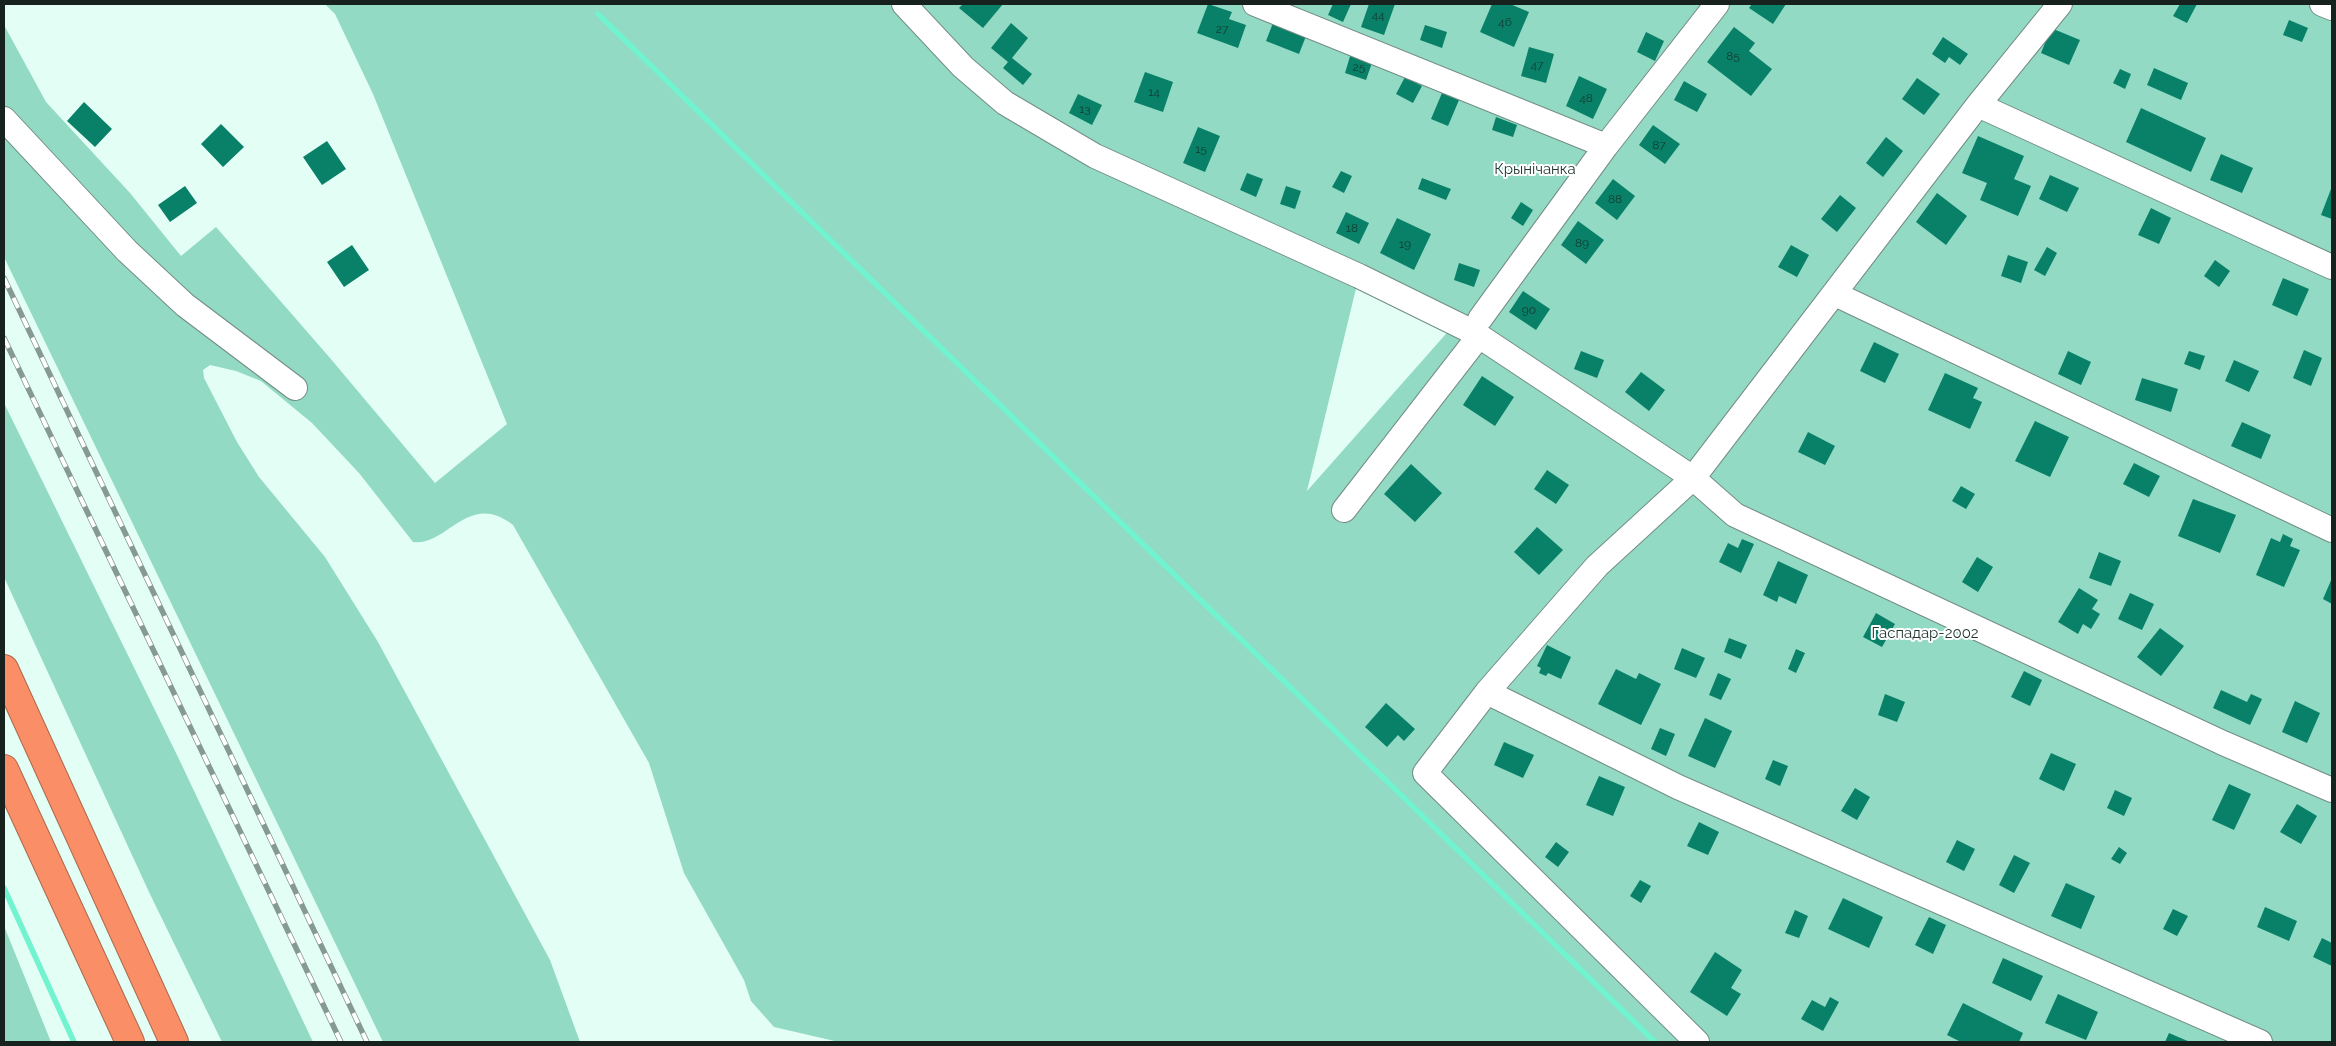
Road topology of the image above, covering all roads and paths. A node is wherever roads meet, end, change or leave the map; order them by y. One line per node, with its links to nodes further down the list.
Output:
1 (904, 4): 12 (street)
2 (1255, 4): 9 (street)
3 (1717, 4): 9 (street)
4 (2060, 4): 7 (street)
5 (2322, 4): 6 (street)
6 (2332, 8)
7 (1978, 105): 10 (street); 11 (street)
8 (4, 119): 13 (street)
9 (1606, 146): 12 (street)
10 (2332, 267)
11 (1835, 294): 14 (street); 16 (street)
12 (1479, 328): 14 (street); 15 (street)
13 (295, 388)
14 (1693, 478): 18 (street); 20 (street)
15 (1344, 510)
16 (2332, 530)
17 (4, 668): 22 (highway)
18 (1487, 692): 23 (street); 24 (street)
19 (7, 782): 21 (highway)
20 (2332, 790)
21 (130, 1042)
22 (174, 1042)
23 (1697, 1042)
24 (2260, 1042)

